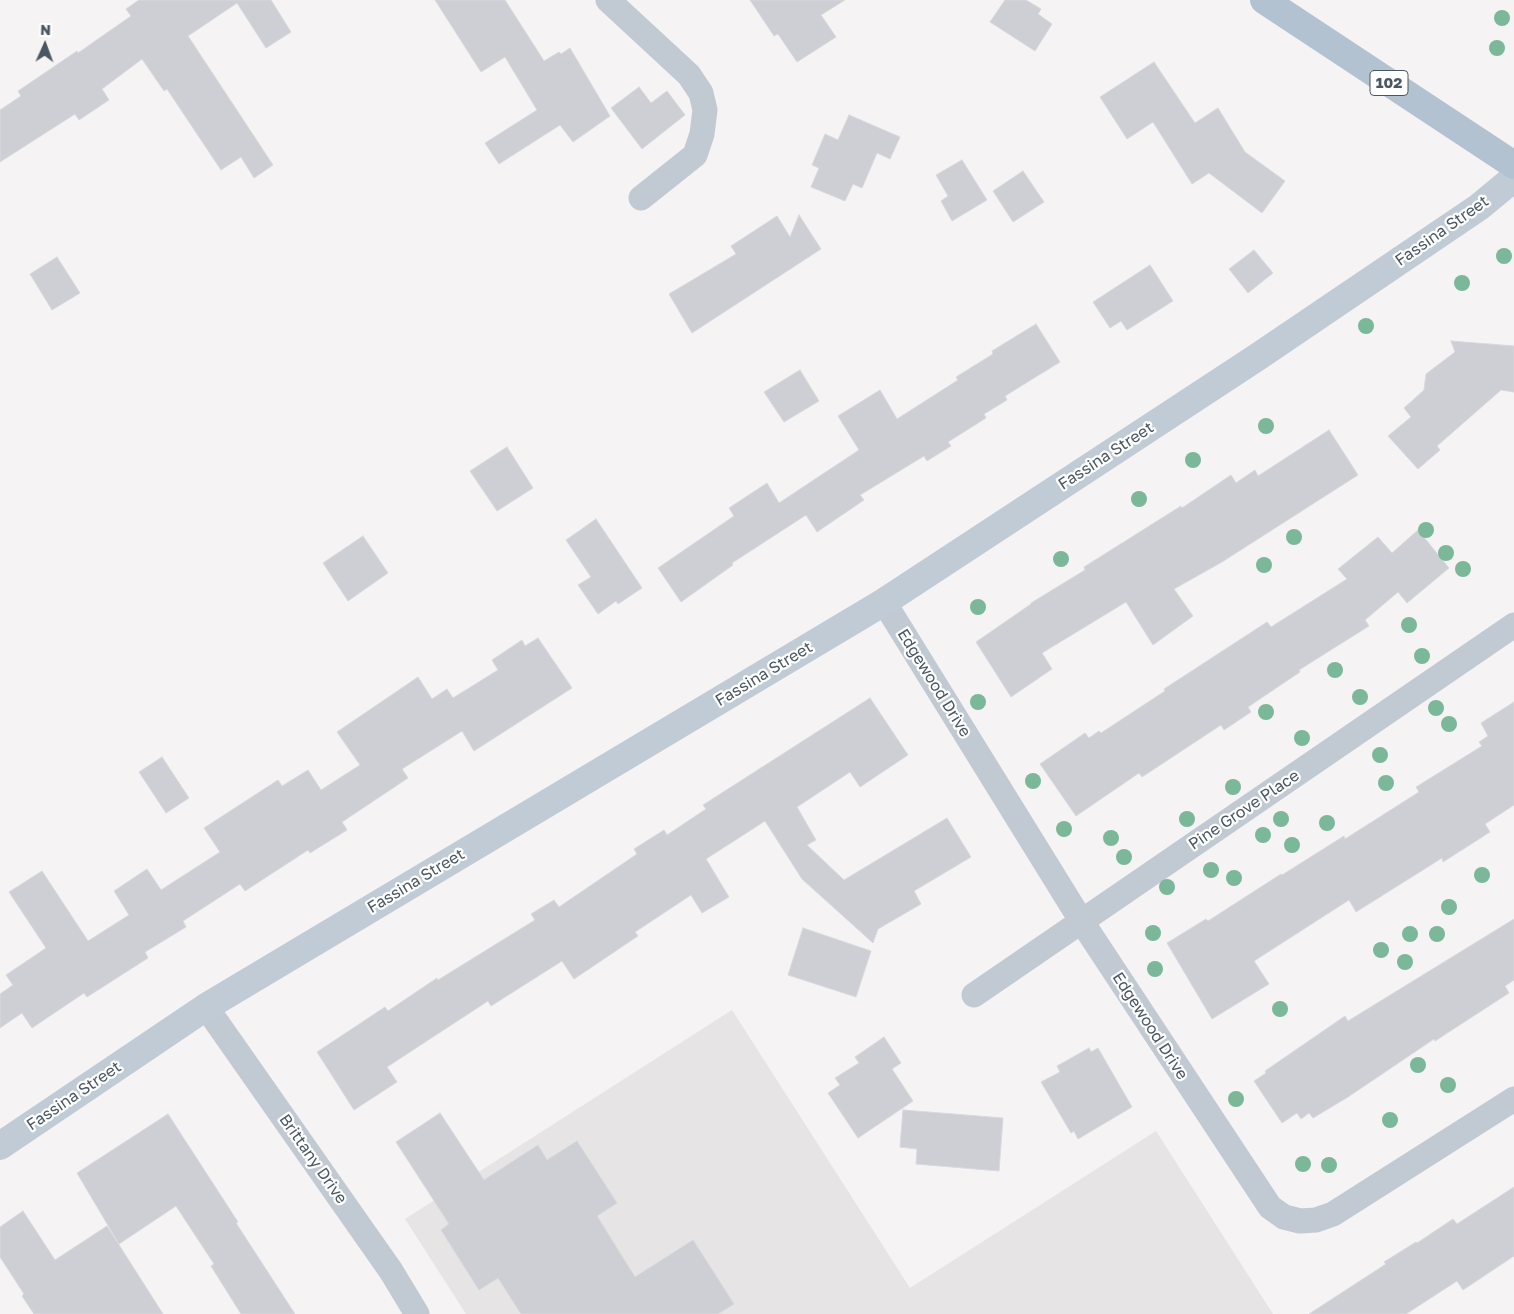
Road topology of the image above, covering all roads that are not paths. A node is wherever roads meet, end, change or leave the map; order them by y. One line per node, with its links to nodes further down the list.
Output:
1 (608, 0): 5 (street)
2 (1264, 0): 3 (main road, 102)
3 (1514, 165)
4 (1514, 178): 6 (street, Fassina Street)
5 (642, 198)
6 (884, 602): 8 (street, Edgewood Drive); 10 (street, Fassina Street)
7 (1514, 625): 8 (street, Pine Grove Place)
8 (1082, 922): 9 (street, Pine Grove Place); 11 (street, Edgewood Drive)
9 (974, 994)
10 (206, 1007): 12 (street, Fassina Street); 13 (street, Brittany Drive)
11 (1514, 1099)
12 (0, 1146)
13 (417, 1314)

